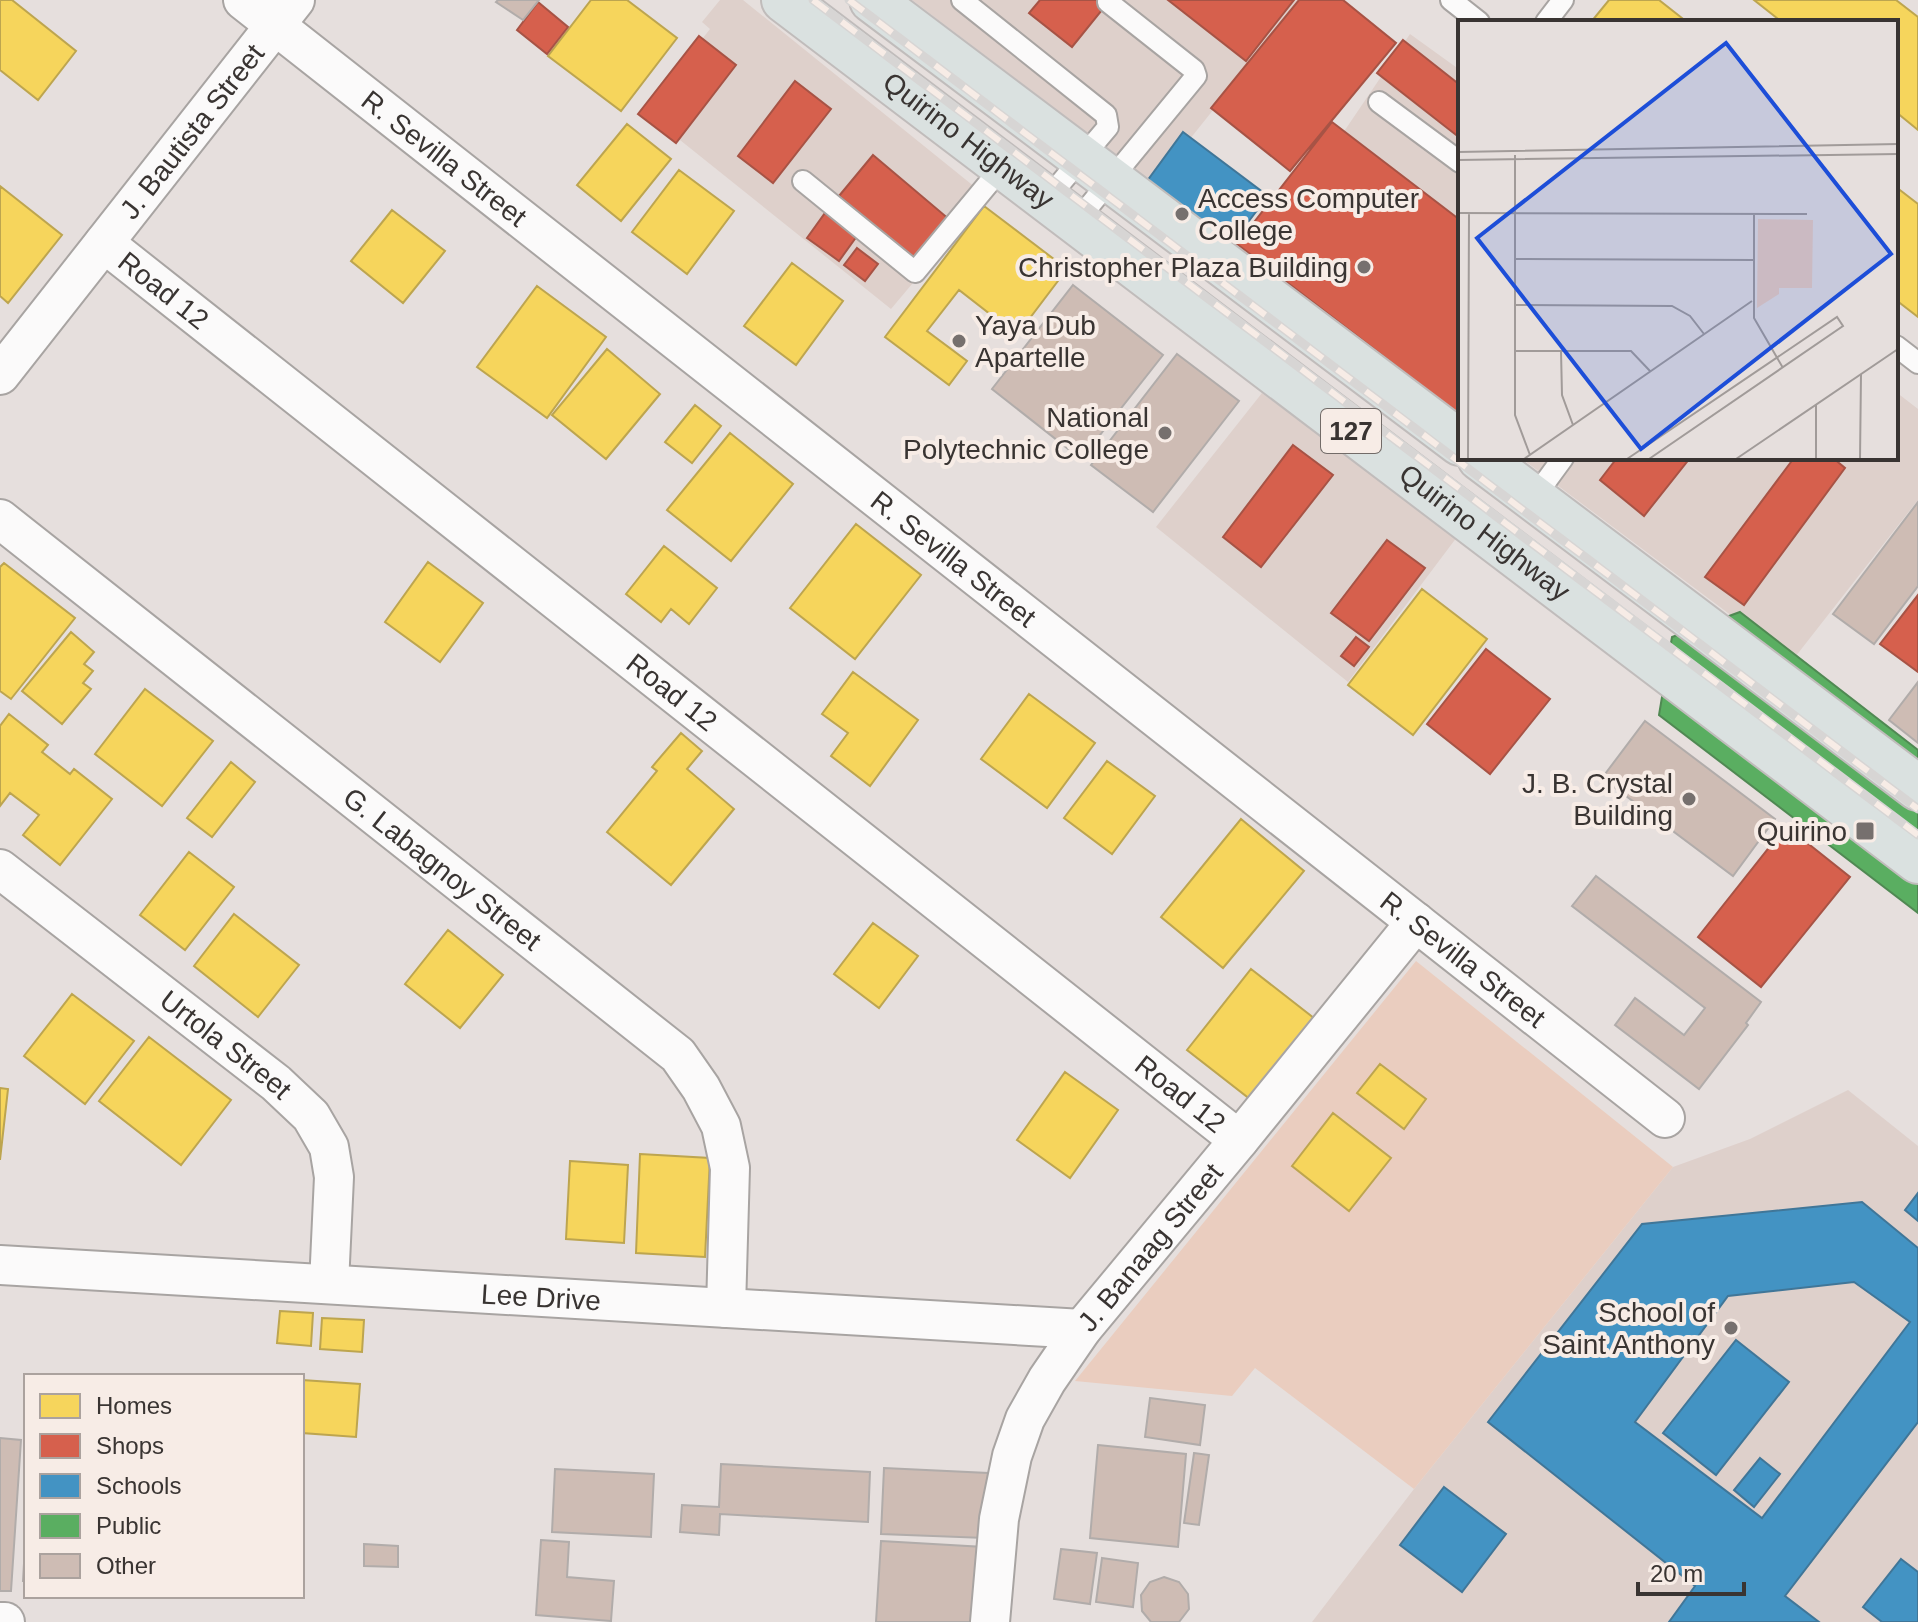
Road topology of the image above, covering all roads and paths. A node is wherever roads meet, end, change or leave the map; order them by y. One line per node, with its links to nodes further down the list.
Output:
1 (243, 0): 8 (street, R. Sevilla Street)
2 (872, 0): 14 (main road, Quirino Highway / 127)
3 (962, 0): 14 (lane)
4 (1451, 0): 9 (lane)
5 (1563, 0): 10 (lane)
6 (787, 1): 13 (main road, Quirino Highway / 127)
7 (1108, 2): 14 (lane)
8 (285, 13): 17 (street, J. Bautista Street); 29 (street, R. Sevilla Street)
9 (1476, 20)
10 (1548, 20)
11 (1379, 102): 12 (lane)
12 (1458, 161)
13 (1003, 166): 15 (lane); 16 (main road, Quirino Highway / 127)
14 (1096, 169): 16 (lane); 16 (lane); 21 (main road, Quirino Highway / 127)
15 (803, 181)
16 (1062, 210): 27 (main road, Quirino Highway / 127)
17 (104, 243): 20 (street, J. Bautista Street); 31 (street, Road 12)
18 (1898, 348): 19 (lane)
19 (1918, 363)
20 (0, 375)
21 (1458, 441)
22 (1483, 460): 24 (main road, Quirino Highway)
23 (1562, 460): 24 (lane)
24 (1533, 499): 26 (main road, Quirino Highway)
25 (0, 519): 34 (street, G. Labagnoy Street)
26 (1918, 788)
27 (1918, 861)
28 (0, 869): 33 (street, Urtola Street)
29 (1416, 922): 30 (street, R. Sevilla Street); 31 (street, J. Banaag Street)
30 (1665, 1118)
31 (1239, 1140): 35 (street, J. Banaag Street)
32 (0, 1265): 33 (street, Lee Drive)
33 (329, 1284): 34 (street, Lee Drive)
34 (726, 1308): 35 (street, Lee Drive)
35 (1082, 1329): 36 (street, J. Banaag Street)
36 (990, 1622)

